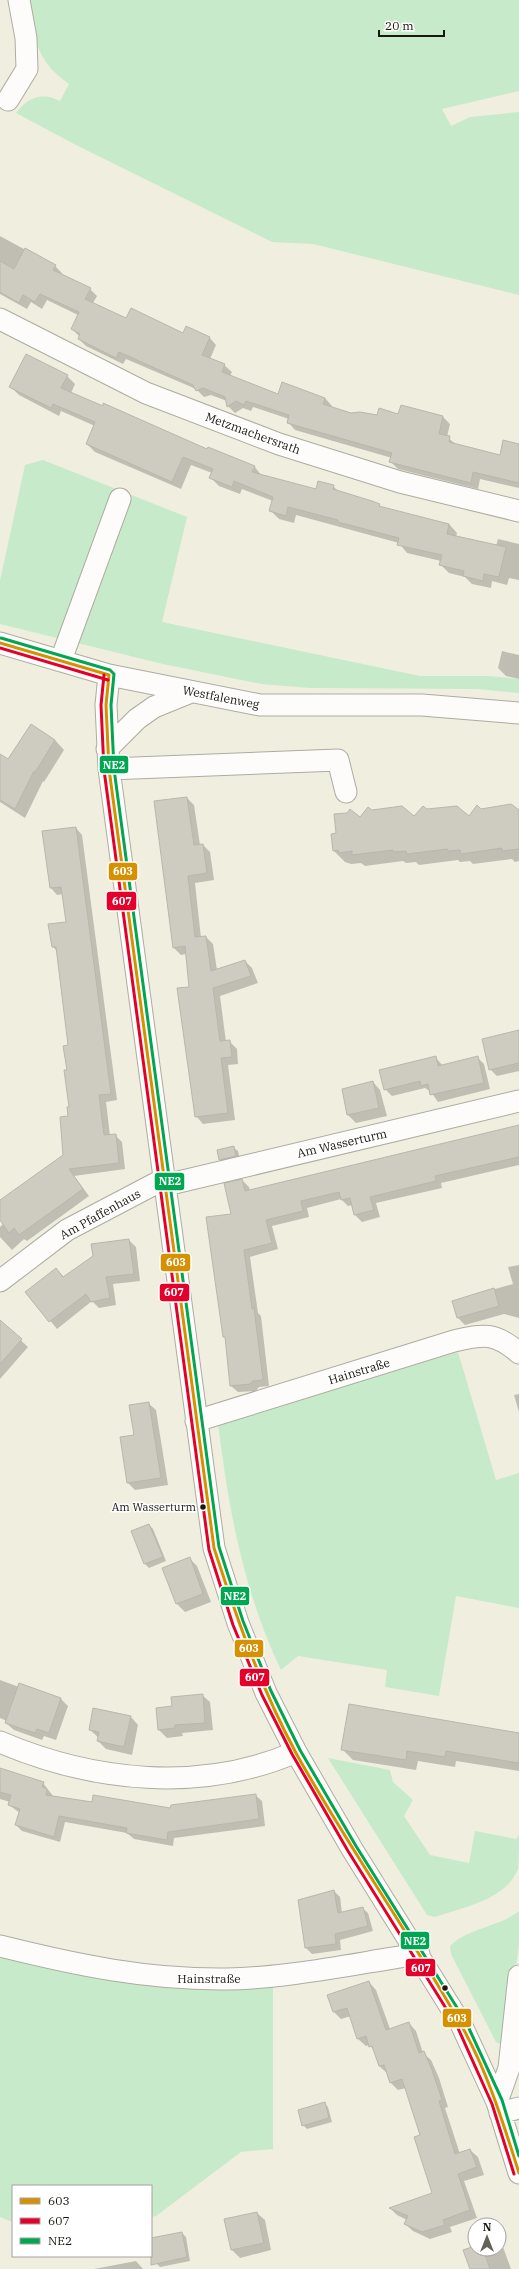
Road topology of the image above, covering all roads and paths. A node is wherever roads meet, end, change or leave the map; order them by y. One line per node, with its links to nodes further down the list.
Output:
1 (19, 0): 2 (street)
2 (8, 100)
3 (0, 319): 5 (street, Metzmachersrath)
4 (120, 499): 7 (street)
5 (519, 511)
6 (0, 643): 7 (street, Westfalenweg)
7 (61, 660): 8 (street, Westfalenweg)
8 (109, 675): 9 (street, Westfalenweg); 11 (street)
9 (191, 692): 10 (street, Westfalenweg); 11 (street)
10 (519, 713)
11 (107, 749): 12 (street)
12 (109, 769): 13 (street); 15 (street)
13 (346, 792)
14 (519, 1101): 15 (street, Am Wasserturm)
15 (165, 1182): 16 (street, Am Pfaffenhaus); 18 (street)
16 (0, 1281)
17 (519, 1353): 18 (street, Hainstraße)
18 (196, 1421): 20 (street)
19 (0, 1742): 20 (street)
20 (296, 1752): 22 (street)
21 (0, 1946): 22 (street, Hainstraße)
22 (419, 1954): 24 (street)
23 (519, 1976): 24 (street)
24 (505, 2108): 25 (street)
25 (519, 2173)

